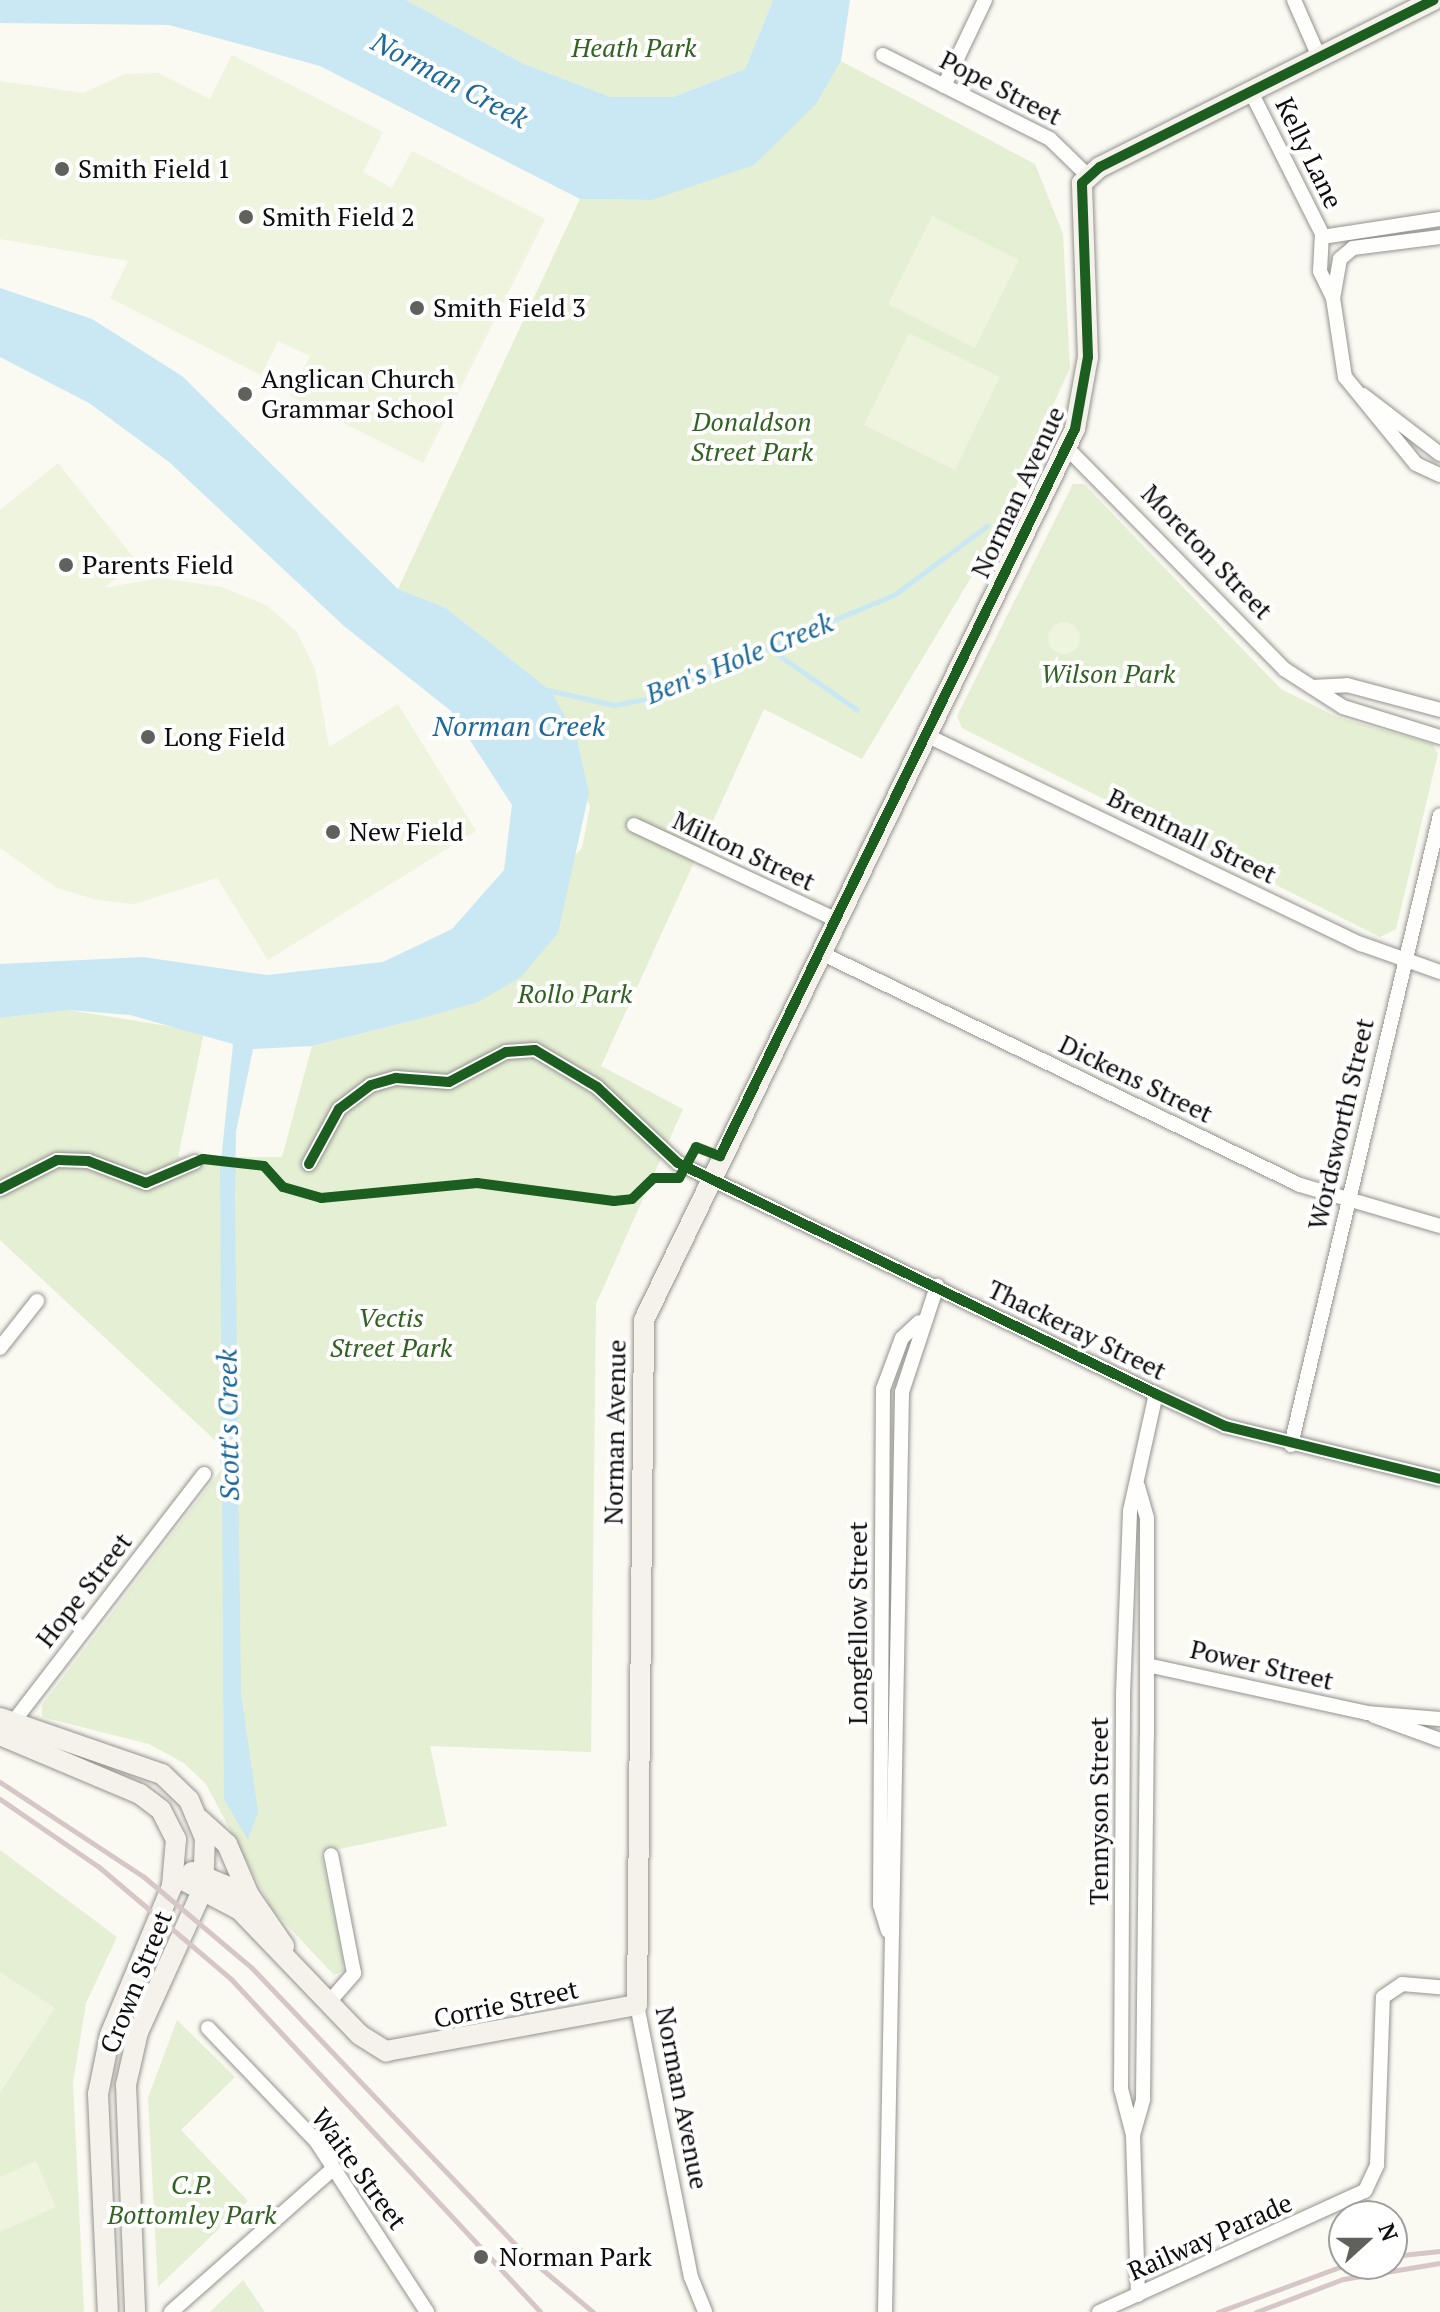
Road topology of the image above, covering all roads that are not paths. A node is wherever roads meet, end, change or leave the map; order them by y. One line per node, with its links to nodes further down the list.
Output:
1 (985, 0): 6 (street)
2 (1294, 0): 5 (street)
3 (1433, 0): 5 (street)
4 (883, 55): 6 (street, Pope Street)
5 (1319, 57): 7 (street)
6 (944, 86): 8 (street, Pope Street)
7 (1251, 92): 8 (street); 10 (street, Kelly Lane)
8 (1087, 175): 14 (street, Norman Avenue)
9 (1440, 219): 10 (street)
10 (1323, 236): 12 (street)
11 (1440, 237): 12 (street)
12 (1333, 298): 13 (street)
13 (1356, 391): 15 (street); 16 (street)
14 (1067, 448): 17 (street, Moreton Street); 19 (street, Norman Avenue)
15 (1440, 454)
16 (1440, 475)
17 (1312, 687): 18 (street); 20 (street, Moreton Street)
18 (1440, 710)
19 (926, 735): 23 (street, Norman Avenue); 25 (street, Brentnall Street)
20 (1440, 737)
21 (1440, 815): 25 (street, Wordsworth Street)
22 (634, 825): 23 (street, Milton Street)
23 (835, 919): 24 (street, Norman Avenue)
24 (819, 952): 29 (street, Norman Avenue); 31 (street, Dickens Street)
25 (1405, 961): 26 (street, Brentnall Street); 31 (street, Wordsworth Street)
26 (1440, 972)
27 (195, 1162): 30 (street)
28 (309, 1164): 29 (street, Thackeray Street)
29 (709, 1177): 33 (street, Thackeray Street); 54 (street, Norman Avenue)
30 (0, 1189)
31 (1347, 1202): 32 (street, Dickens Street); 37 (street, Wordsworth Street)
32 (1440, 1226)
33 (937, 1286): 36 (street, Thackeray Street); 64 (street, Longfellow Street)
34 (37, 1301): 35 (street)
35 (0, 1348)
36 (1156, 1394): 37 (street, Thackeray Street); 40 (street, Tennyson Street)
37 (1291, 1445): 39 (street, Thackeray Street)
38 (204, 1474): 44 (street, Hope Street)
39 (1440, 1479)
40 (1138, 1486): 41 (street, Tennyson Street); 56 (street, Tennyson Street)
41 (1147, 1665): 42 (street, Power Street); 56 (street, Tennyson Street)
42 (1367, 1713): 43 (street, Power Street); 45 (street, Power Street)
43 (1440, 1719)
44 (4, 1728): 46 (street); 48 (street)
45 (1440, 1740)
46 (199, 1819): 49 (street); 50 (street)
47 (331, 1855): 53 (street)
48 (176, 1872): 49 (street); 60 (street, Crown Street)
49 (204, 1882): 50 (street); 51 (street); 61 (street, Crown Street)
50 (249, 1895): 51 (street)
51 (290, 1958): 53 (street)
52 (1440, 1987): 58 (street, Railway Parade)
53 (330, 2001): 54 (street, Corrie Street)
54 (637, 2005): 59 (street, Norman Avenue)
55 (208, 2028): 57 (street, Waite Street)
56 (1133, 2135): 58 (street, Tennyson Street)
57 (334, 2168): 62 (street); 63 (street, Waite Street)
58 (1138, 2295): 65 (street, Railway Parade)
59 (704, 2311)
60 (108, 2312)
61 (135, 2312)
62 (171, 2312)
63 (427, 2312)
64 (885, 2312)
65 (1099, 2312)

